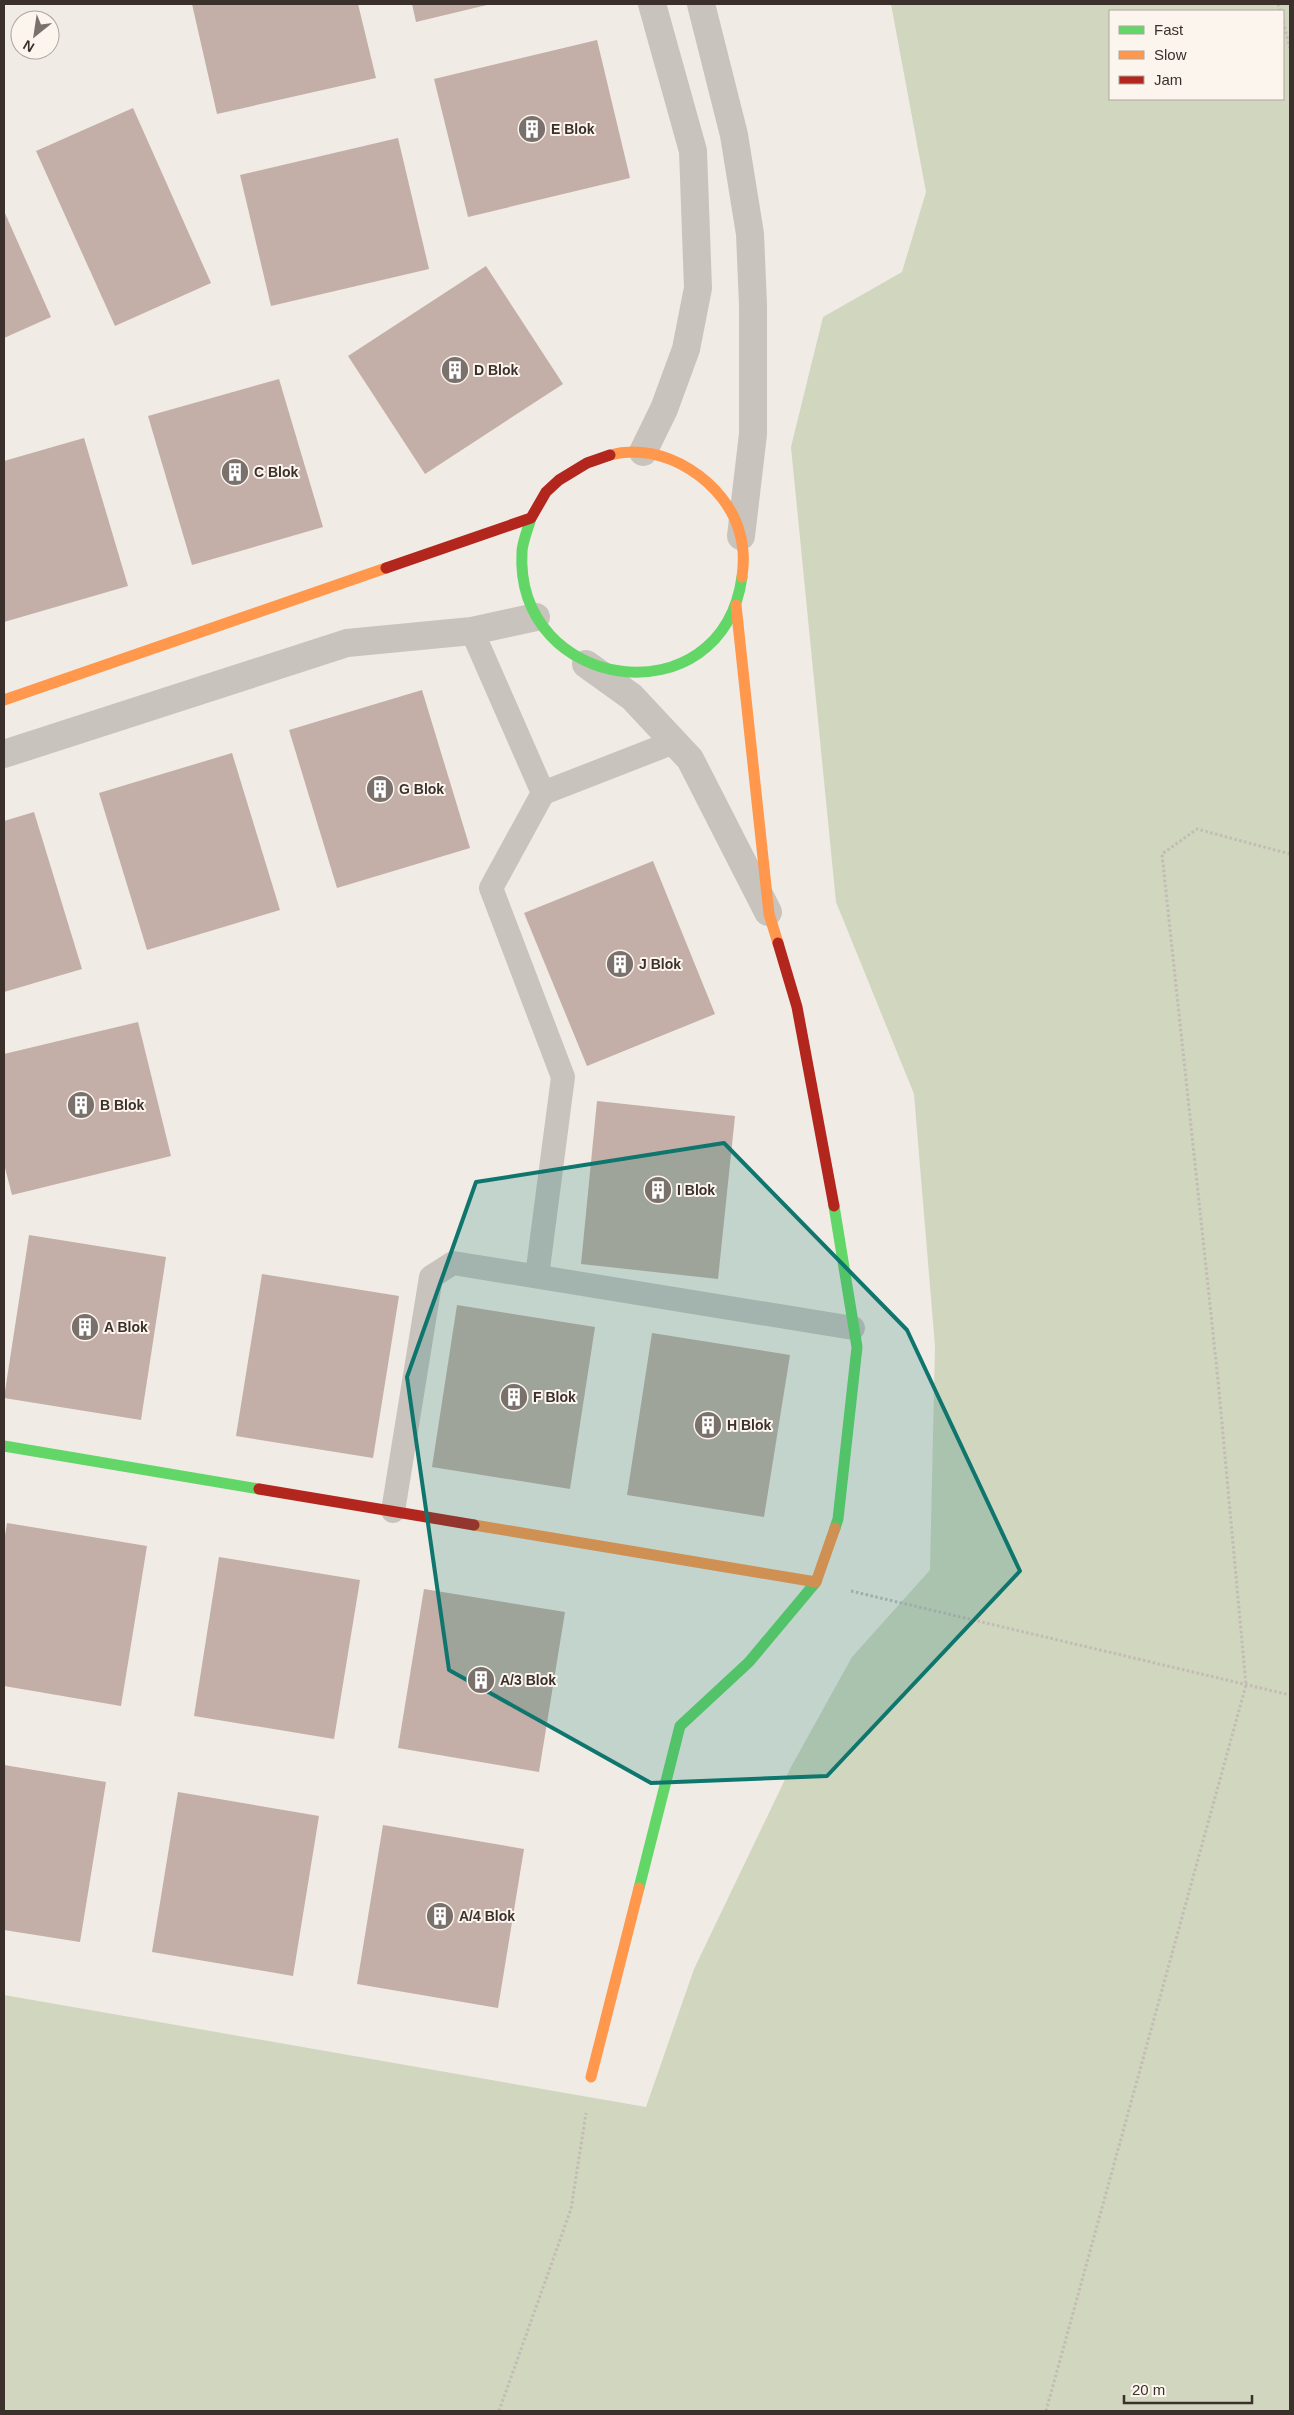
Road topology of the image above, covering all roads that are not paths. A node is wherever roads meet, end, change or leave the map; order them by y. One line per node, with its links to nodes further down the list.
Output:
1 (652, 4): 3 (street)
2 (701, 4): 5 (street)
3 (643, 452): 4 (street); 5 (street)
4 (531, 518): 7 (street); 10 (street)
5 (741, 536): 6 (street)
6 (736, 605): 9 (street); 14 (street)
7 (536, 617): 8 (street); 9 (street)
8 (472, 631): 12 (street); 13 (lane)
9 (586, 664): 11 (street)
10 (4, 700)
11 (674, 742): 13 (lane); 14 (street)
12 (4, 754)
13 (543, 793): 15 (lane)
14 (769, 914): 16 (street)
15 (537, 1276): 16 (lane); 18 (lane)
16 (853, 1328): 19 (street)
17 (4, 1446): 18 (street)
18 (393, 1511): 19 (street)
19 (816, 1582): 20 (street)
20 (591, 2077)

